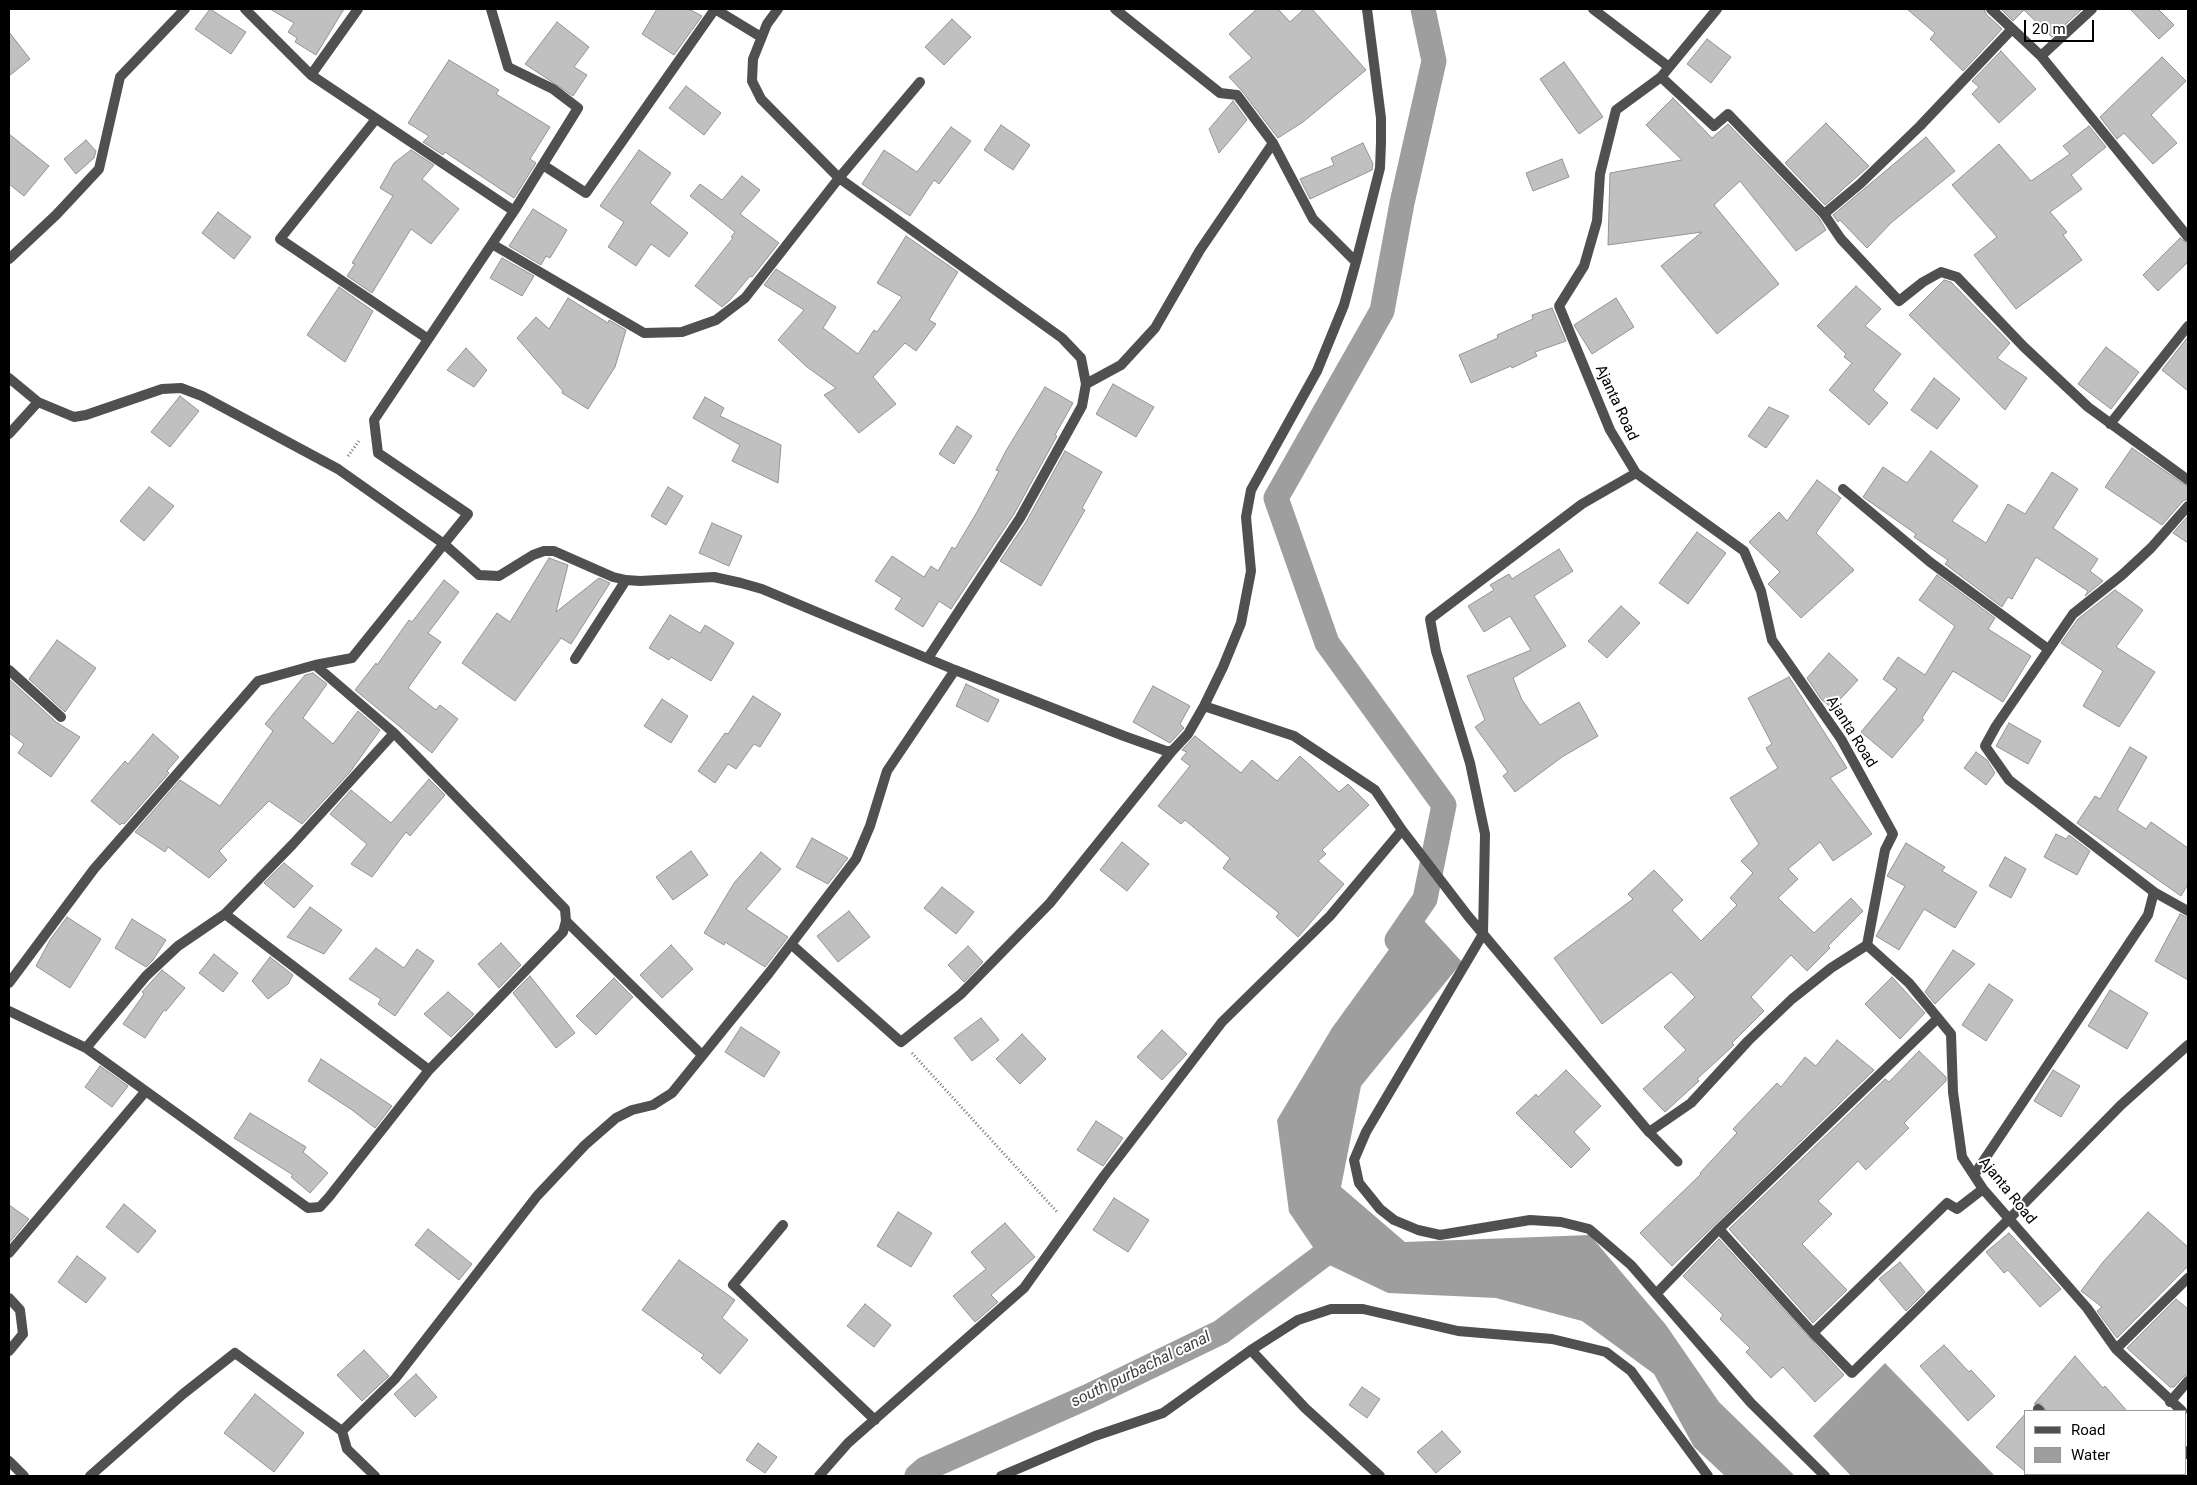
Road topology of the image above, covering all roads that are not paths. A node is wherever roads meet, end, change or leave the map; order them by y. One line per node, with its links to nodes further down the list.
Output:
1 (185, 9): 28 (street)
2 (245, 9): 17 (street)
3 (358, 9): 17 (street)
4 (491, 9): 22 (street)
5 (715, 9): 14 (street); 22 (street)
6 (778, 9): 14 (street)
7 (1115, 9): 21 (street)
8 (1367, 9): 29 (street)
9 (1594, 9): 16 (street)
10 (1718, 9): 16 (street, Ajanta Road)
11 (1991, 9): 13 (street)
12 (2092, 9): 15 (street)
13 (2012, 30): 15 (street); 25 (street)
14 (762, 37): 23 (street)
15 (2041, 56): 26 (street)
16 (1669, 67): 18 (street, Ajanta Road)
17 (311, 75): 20 (street)
18 (1661, 77): 25 (street); 37 (street, Ajanta Road)
19 (920, 82): 23 (street)
20 (376, 119): 24 (street); 31 (street)
21 (1273, 143): 29 (street); 33 (street)
22 (543, 165): 24 (street)
23 (839, 178): 27 (street); 33 (street)
24 (514, 211): 27 (street)
25 (1824, 214): 35 (street)
26 (2188, 237)
27 (492, 244): 31 (street)
28 (9, 259)
29 (1356, 262): 49 (street)
30 (2188, 326): 35 (street)
31 (428, 339): 41 (street)
32 (9, 378): 34 (street)
33 (1086, 384): 44 (street)
34 (38, 402): 36 (street); 41 (street)
35 (2110, 424): 38 (street)
36 (9, 434)
37 (1636, 473): 58 (street); 60 (street, Ajanta Road)
38 (2188, 480)
39 (1843, 489): 43 (street)
40 (2188, 506): 43 (street)
41 (444, 544): 42 (street); 46 (street)
42 (626, 580): 44 (street); 45 (street)
43 (2048, 649): 54 (street)
44 (928, 658): 48 (street)
45 (575, 659)
46 (315, 665): 51 (street); 61 (street)
47 (9, 670): 50 (street)
48 (955, 670): 52 (street); 59 (street)
49 (1204, 706): 52 (street); 53 (street)
50 (62, 717)
51 (394, 733): 56 (street); 57 (street)
52 (1172, 751): 59 (street)
53 (1402, 830): 58 (street); 87 (street)
54 (2154, 892): 55 (street); 71 (street)
55 (2188, 911)
56 (225, 914): 65 (street); 67 (street)
57 (566, 921): 66 (street); 67 (street)
58 (1483, 934): 69 (street); 78 (street)
59 (792, 945): 66 (street)
60 (1867, 945): 63 (street, Ajanta Road); 69 (street)
61 (9, 984)
62 (9, 1011): 65 (street)
63 (1938, 1018): 71 (street, Ajanta Road); 75 (street)
64 (2188, 1045): 73 (street)
65 (86, 1048): 68 (street)
66 (702, 1055): 88 (street)
67 (429, 1070): 68 (street)
68 (145, 1092): 76 (street)
69 (1649, 1132): 70 (lane)
70 (1678, 1162)
71 (1974, 1175): 72 (street, Ajanta Road)
72 (1983, 1189): 73 (street, Ajanta Road); 80 (street)
73 (2009, 1219): 80 (street); 81 (street, Ajanta Road)
74 (784, 1224): 87 (street)
75 (1719, 1229): 78 (street); 80 (street)
76 (9, 1254)
77 (2188, 1278): 81 (street)
78 (1656, 1294): 97 (street)
79 (9, 1298): 83 (street)
80 (1812, 1333)
81 (2116, 1349): 85 (street, Ajanta Road)
82 (1251, 1350): 94 (street); 95 (street); 96 (street)
83 (9, 1351)
84 (2188, 1380): 85 (street)
85 (2170, 1402): 86 (street, Ajanta Road)
86 (2181, 1410)
87 (875, 1420): 93 (street)
88 (342, 1431): 91 (street); 92 (street)
89 (9, 1461): 90 (street)
90 (24, 1476)
91 (90, 1476)
92 (375, 1476)
93 (818, 1476)
94 (1002, 1476)
95 (1380, 1476)
96 (1708, 1476)
97 (1825, 1476)

